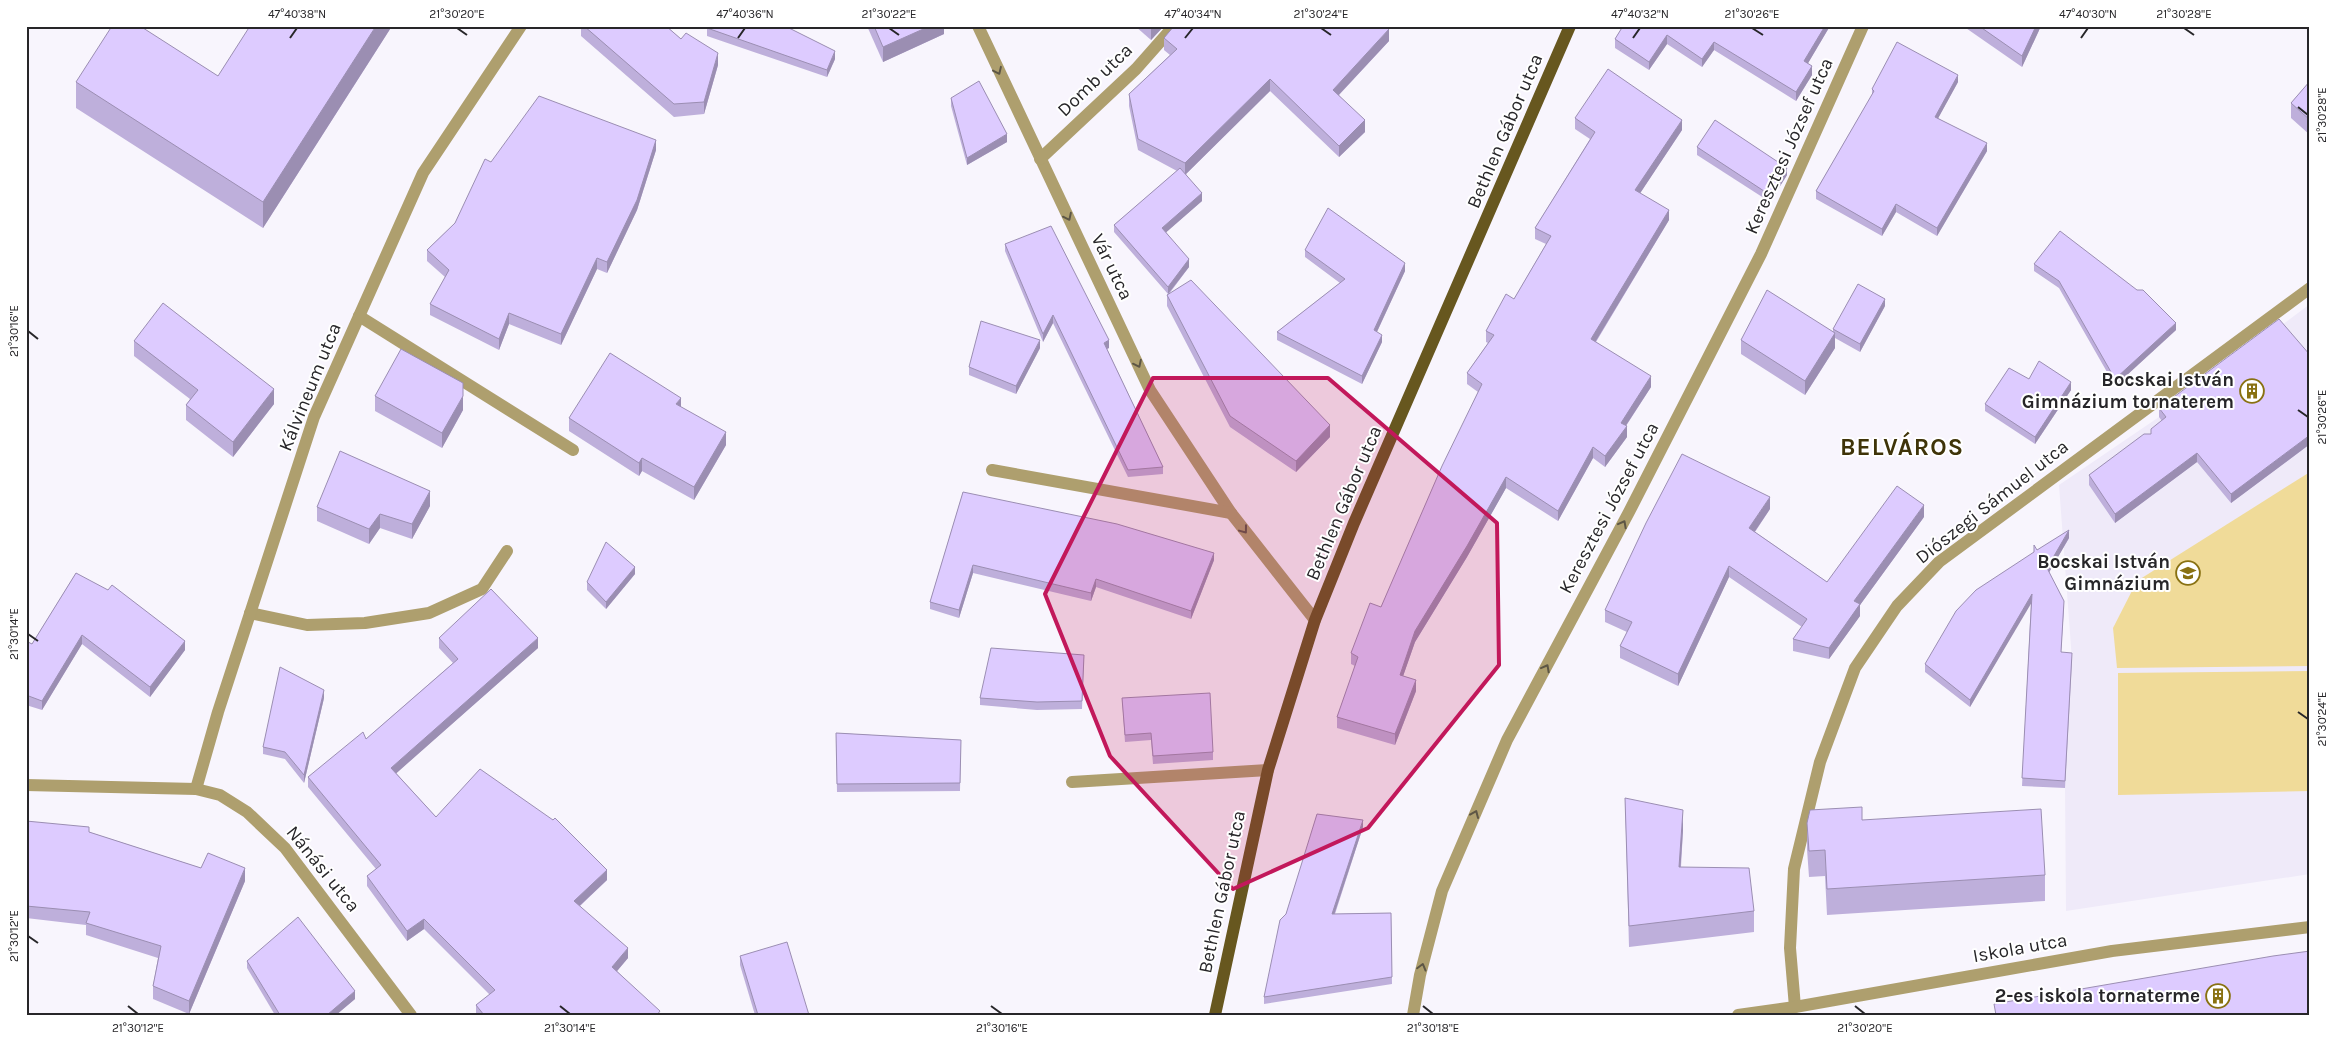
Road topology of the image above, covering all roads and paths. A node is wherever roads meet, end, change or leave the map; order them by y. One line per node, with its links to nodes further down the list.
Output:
1 (521, 26): 8 (street, Kálvineum utca)
2 (978, 26): 6 (street, Vár utca, one-way to 6)
3 (1174, 26): 6 (street, Domb utca)
4 (1570, 26): 14 (main road, Bethlen Gábor utca)
5 (1864, 26): 24 (street, Keresztesi József utca, one-way to 5)
6 (1040, 159): 11 (street, Vár utca, one-way to 11)
7 (2310, 288): 20 (street, Diószegi Sámuel utca)
8 (359, 316): 9 (street); 13 (street, Kálvineum utca)
9 (573, 450)
10 (992, 470): 11 (street)
11 (1231, 513): 14 (street, Vár utca, one-way to 14)
12 (507, 551): 13 (street)
13 (250, 613): 18 (street, Kálvineum utca)
14 (1315, 620): 15 (main road, Bethlen Gábor utca)
15 (1268, 770): 16 (street); 23 (main road, Bethlen Gábor utca)
16 (1072, 782)
17 (26, 785): 18 (street, Nánási utca)
18 (196, 789): 22 (street, Nánási utca)
19 (2310, 927): 20 (street, Iskola utca)
20 (1795, 1007): 21 (street, Iskola utca)
21 (1745, 1014)
22 (412, 1015)
23 (1215, 1015)
24 (1413, 1015)

